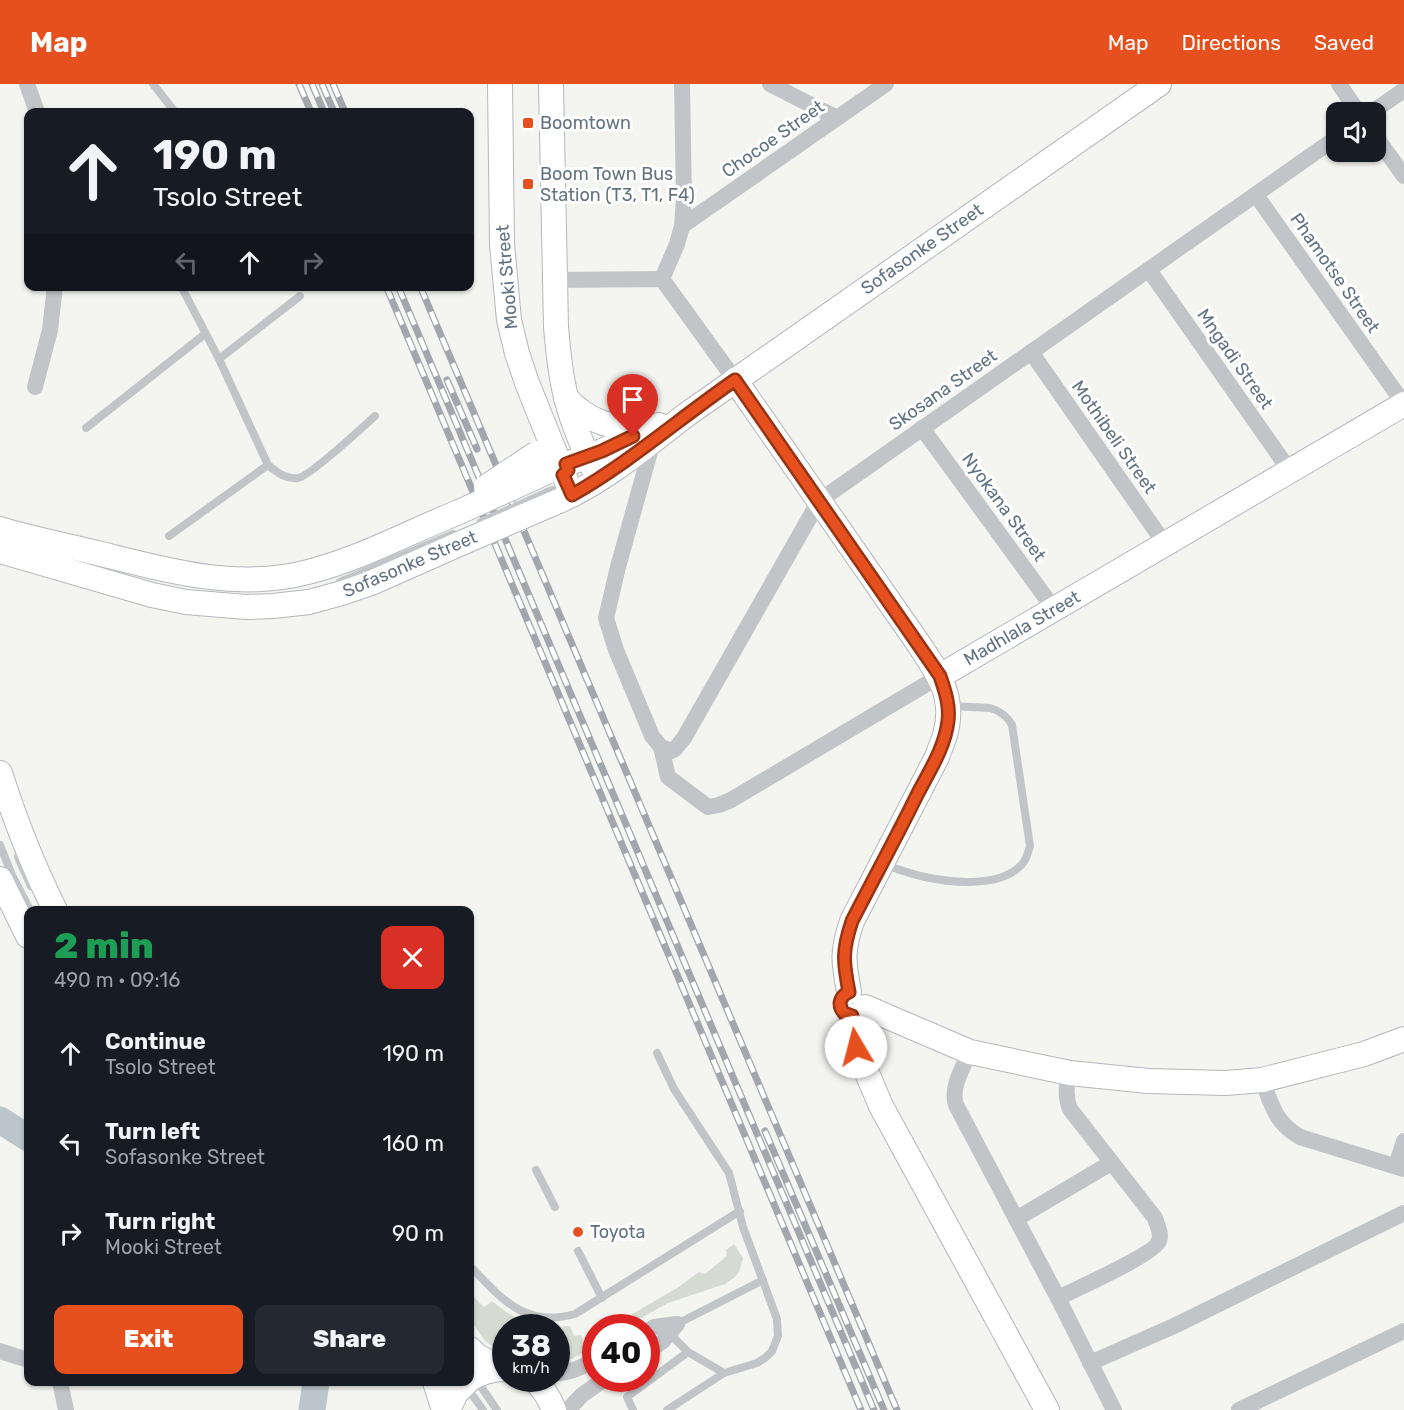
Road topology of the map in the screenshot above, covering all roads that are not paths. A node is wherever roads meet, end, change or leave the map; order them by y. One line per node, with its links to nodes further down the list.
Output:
1 (27, 84): 13 (street)
2 (153, 84): 14 (lane)
3 (500, 84): 40 (main road, Mooki Street)
4 (551, 84): 24 (main road)
5 (682, 84): 20 (street)
6 (770, 84): 15 (street)
7 (886, 84): 15 (street, Chocoe Street)
8 (1159, 84): 31 (main road, Sofasonke Street)
9 (1339, 84): 11 (street)
10 (1404, 90): 12 (street)
11 (1352, 102)
12 (1386, 102)
13 (36, 108)
14 (172, 108)
15 (837, 118): 20 (street, Chocoe Street)
16 (1326, 145): 19 (street, Skosana Street)
17 (1386, 150): 18 (street)
18 (1404, 176)
19 (1256, 195): 21 (street, Skosana Street); 34 (street, Phamotse Street)
20 (682, 226): 23 (street)
21 (1149, 270): 29 (street, Skosana Street); 41 (street, Mngadi Street)
22 (514, 279): 40 (lane, Mooki Street)
23 (662, 279): 24 (street); 31 (street)
24 (555, 280): 33 (main road)
25 (54, 291): 32 (street)
26 (184, 291): 28 (lane)
27 (300, 296): 30 (lane)
28 (205, 334): 30 (lane); 36 (lane)
29 (1031, 352): 37 (street, Skosana Street); 47 (street, Mothibeli Street)
30 (219, 359): 39 (lane)
31 (735, 380): 38 (main road, Sofasonke Street); 42 (main road)
32 (35, 387)
33 (566, 398): 38 (main road); 40 (main road)
34 (1404, 404): 41 (main road, Madhlala Street)
35 (375, 416): 39 (lane)
36 (86, 428)
37 (922, 428): 42 (street, Skosana Street); 57 (street, Nyokana Street)
38 (651, 435): 40 (main road, Sofasonke Street); 60 (street, Madhlala Street)
39 (268, 465): 45 (lane)
40 (565, 470): 43 (main road, Sofasonke Street, bridge)
41 (1290, 471): 47 (main road, Madhlala Street)
42 (819, 501): 58 (main road); 60 (street, Skosana Street)
43 (464, 522): 44 (main road, Sofasonke Street); 49 (main road, Sofasonke Street); 53 (lane); 56 (lane)
44 (0, 532): 49 (lane)
45 (169, 536)
46 (0, 542): 48 (lane)
47 (1165, 544): 57 (main road, Madhlala Street)
48 (11, 549): 49 (main road, Sofasonke Street)
49 (66, 565): 51 (main road)
50 (114, 567): 52 (lane)
51 (0, 571)
52 (147, 575)
53 (334, 575)
54 (182, 582): 55 (lane)
55 (296, 584)
56 (333, 585)
57 (1054, 609): 58 (main road, Madhlala Street)
58 (940, 676): 59 (main road); 60 (street, Madhlala Street)
59 (948, 706): 64 (main road); 64 (lane)
60 (661, 747)
61 (0, 773): 68 (main road)
62 (0, 845): 67 (lane)
63 (14, 846): 66 (lane)
64 (881, 864): 70 (main road)
65 (0, 879): 69 (main road)
66 (34, 892)
67 (28, 906)
68 (53, 906)
69 (24, 928)
70 (855, 1005): 72 (main road); 116 (main road)
71 (1404, 1039): 75 (main road)
72 (970, 1052): 74 (main road); 83 (street)
73 (657, 1053): 81 (lane)
74 (1070, 1073): 75 (main road); 77 (street)
75 (1262, 1080): 78 (street)
76 (1404, 1141): 78 (street)
77 (1111, 1163): 83 (street); 88 (street)
78 (1400, 1168)
79 (536, 1170): 80 (lane)
80 (555, 1207)
81 (740, 1211): 86 (lane); 87 (lane)
82 (1404, 1213): 96 (street)
83 (1016, 1219): 88 (street)
84 (578, 1251): 87 (lane)
85 (474, 1270): 87 (lane)
86 (763, 1280): 89 (lane); 99 (lane)
87 (602, 1298)
88 (1058, 1298): 96 (street)
89 (663, 1329): 91 (street); 93 (lane)
90 (1404, 1331): 118 (street)
91 (660, 1343)
92 (0, 1352): 95 (street)
93 (688, 1352): 99 (lane); 114 (lane)
94 (474, 1353): 97 (main road)
95 (24, 1359)
96 (1090, 1362): 117 (street)
97 (492, 1363)
98 (492, 1370): 100 (main road)
99 (724, 1373): 115 (lane)
100 (474, 1377)
101 (474, 1385): 111 (lane)
102 (61, 1386): 108 (street)
103 (437, 1386): 109 (main road)
104 (462, 1386): 109 (main road)
105 (471, 1386): 110 (lane)
106 (545, 1392): 112 (main road)
107 (586, 1392): 113 (street)
108 (66, 1410)
109 (446, 1410)
110 (483, 1410)
111 (497, 1410)
112 (554, 1410)
113 (568, 1410)
114 (633, 1410)
115 (668, 1410)
116 (1047, 1410)
117 (1114, 1410)
118 (1239, 1410)

